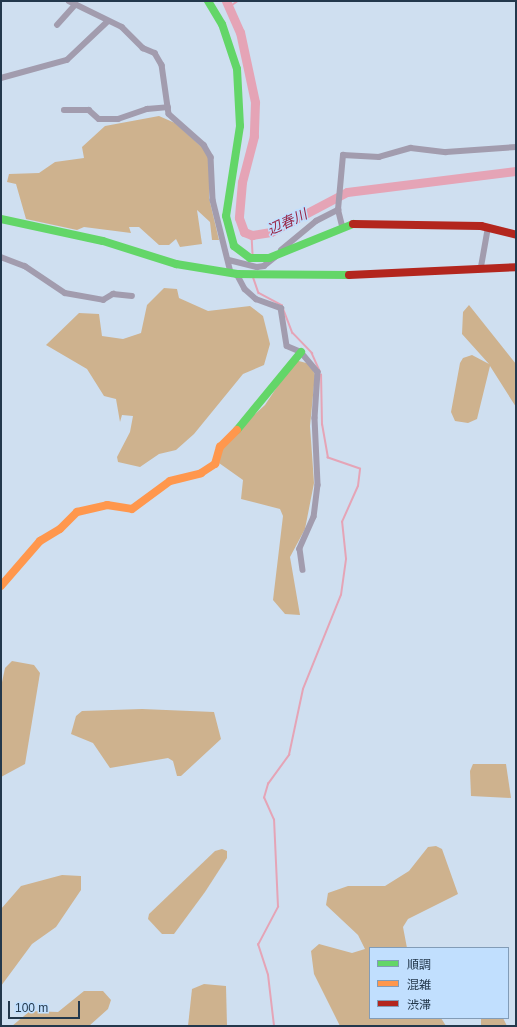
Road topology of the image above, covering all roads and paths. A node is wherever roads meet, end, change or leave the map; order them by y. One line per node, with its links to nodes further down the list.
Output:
1 (69, 1): 3 (street)
2 (208, 1): 15 (street)
3 (75, 5): 4 (street); 5 (street)
4 (107, 22): 6 (street); 7 (street)
5 (57, 25)
6 (1, 78)
7 (168, 106): 8 (street); 17 (street)
8 (64, 110)
9 (516, 147): 10 (street)
10 (338, 209): 12 (street); 15 (street)
11 (1, 219): 20 (street)
12 (342, 226): 13 (street); 15 (street)
13 (488, 229): 14 (street); 18 (street)
14 (516, 234)
15 (277, 255): 17 (street)
16 (1, 257): 21 (street)
17 (228, 260): 20 (street)
18 (481, 267): 19 (street); 20 (street)
19 (516, 267)
20 (234, 273): 22 (street)
21 (132, 296)
22 (301, 352): 23 (street); 24 (street)
23 (304, 570)
24 (1, 586)

